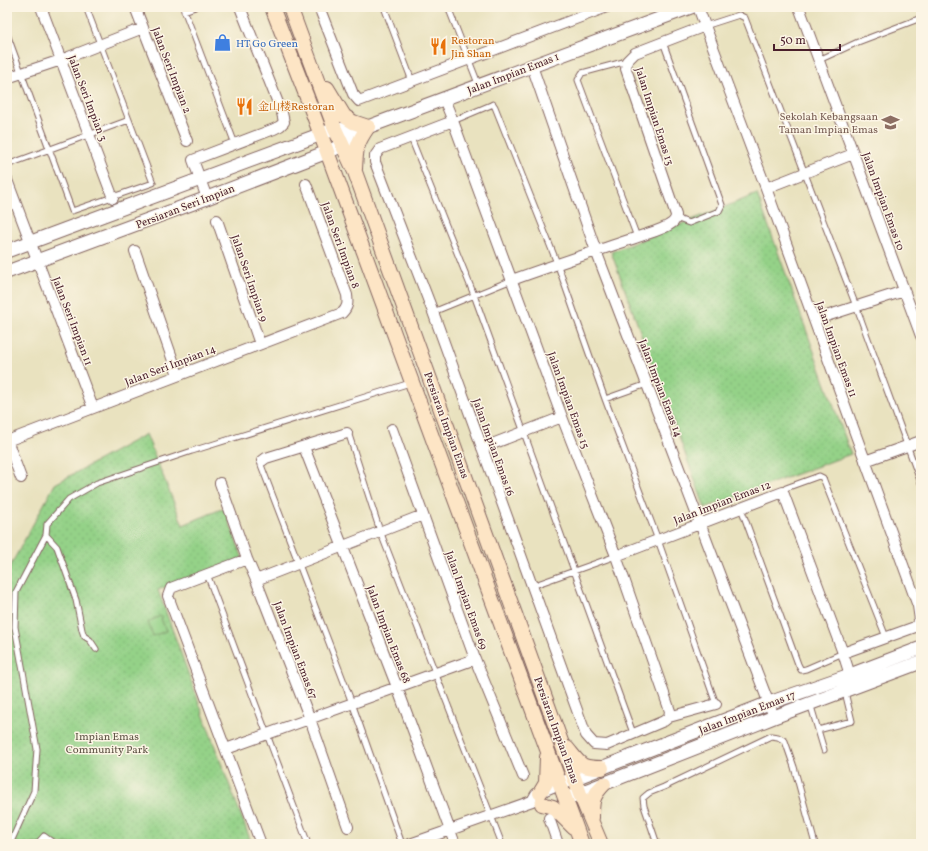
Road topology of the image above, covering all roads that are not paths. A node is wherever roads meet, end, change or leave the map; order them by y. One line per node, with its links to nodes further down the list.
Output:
1 (41, 7): 23 (street, Jalan Seri Impian 3)
2 (86, 7): 21 (lane)
3 (135, 7): 18 (street, Jalan Seri Impian 2)
4 (195, 7): 15 (lane)
5 (240, 7): 41 (street)
6 (272, 7): 38 (main road, Persiaran Impian Emas)
7 (290, 7): 26 (main road, Persiaran Impian Emas)
8 (320, 7): 30 (street)
9 (384, 7): 30 (lane)
10 (448, 7): 22 (lane)
11 (607, 7): 22 (street)
12 (690, 7): 27 (street, Jalan Impian Emas 1)
13 (698, 7): 17 (street, Jalan Impian Emas 11)
14 (799, 7): 24 (street, Jalan Impian Emas 10)
15 (184, 9): 41 (lane)
16 (921, 18): 24 (lane)
17 (705, 26): 20 (street, Jalan Impian Emas 13); 48 (lane); 52 (street, Jalan Impian Emas 11)
18 (143, 28): 21 (street); 40 (street, Jalan Seri Impian 2)
19 (7, 34): 28 (lane)
20 (662, 42): 25 (street, Jalan Impian Emas 13); 57 (lane)
21 (100, 45): 23 (street); 33 (lane)
22 (469, 59): 30 (street); 31 (lane)
23 (61, 60): 28 (street); 37 (street, Jalan Seri Impian 3)
24 (819, 60): 45 (street, Jalan Impian Emas 10)
25 (627, 61): 57 (street, Jalan Impian Emas 13); 61 (lane)
26 (311, 62): 35 (main road, Persiaran Impian Emas); 36 (main road)
27 (532, 66): 31 (street, Jalan Impian Emas 1); 65 (street, Jalan Impian Emas 14)
28 (22, 73): 29 (street); 43 (lane)
29 (7, 78)
30 (412, 81)
31 (479, 86): 32 (street, Jalan Impian Emas 1)
32 (444, 99): 34 (street, Jalan Impian Emas 15); 36 (street, Jalan Impian Emas 1)
33 (129, 120): 37 (lane); 53 (lane)
34 (453, 121): 39 (street, Jalan Impian Emas 16); 67 (lane); 69 (street, Jalan Impian Emas 15)
35 (335, 129): 36 (street, Jalan Impian Emas 1); 38 (street, Persiaran Seri Impian); 42 (main road, Persiaran Impian Emas)
36 (363, 129): 42 (street, Persiaran Seri Impian); 47 (main road)
37 (89, 135): 43 (lane); 53 (street, Jalan Seri Impian 3)
38 (321, 135): 44 (main road, Persiaran Impian Emas); 50 (street, Persiaran Seri Impian)
39 (411, 138): 71 (lane); 73 (street, Jalan Impian Emas 16)
40 (187, 141)
41 (234, 144): 50 (street)
42 (343, 145): 44 (street, Persiaran Seri Impian); 47 (main road, Persiaran Impian Emas)
43 (49, 148): 46 (lane); 53 (lane)
44 (327, 152): 54 (street, Persiaran Seri Impian); 79 (main road, Persiaran Impian Emas)
45 (853, 154): 48 (street); 70 (street, Jalan Impian Emas 10)
46 (7, 165)
47 (355, 172): 133 (main road, Persiaran Impian Emas)
48 (804, 173): 52 (street); 72 (lane)
49 (7, 180): 62 (street, Jalan Seri Impian 11)
50 (200, 180): 54 (street); 55 (street, Persiaran Seri Impian)
51 (306, 184): 74 (street, Jalan Seri Impian 8)
52 (766, 188): 75 (street, Jalan Impian Emas 11)
53 (113, 198)
54 (207, 198): 58 (street, Persiaran Seri Impian)
55 (149, 199): 56 (street, Persiaran Seri Impian); 58 (street)
56 (113, 212): 60 (street); 62 (street, Persiaran Seri Impian)
57 (676, 215): 61 (street)
58 (155, 217): 60 (street, Persiaran Seri Impian)
59 (217, 220): 77 (street, Jalan Seri Impian 9)
60 (120, 230): 66 (street, Persiaran Seri Impian)
61 (637, 237): 65 (street)
62 (30, 243): 63 (street, Persiaran Seri Impian); 66 (street, Jalan Seri Impian 11)
63 (7, 251)
64 (135, 251): 78 (street)
65 (596, 251): 67 (street); 80 (street, Jalan Impian Emas 14)
66 (37, 261): 68 (street, Persiaran Seri Impian); 82 (street, Jalan Seri Impian 11)
67 (557, 263): 69 (street); 81 (lane)
68 (7, 272)
69 (512, 280): 71 (lane); 83 (street, Jalan Impian Emas 15)
70 (904, 291): 72 (street); 76 (street, Jalan Impian Emas 10)
71 (474, 296): 73 (lane); 85 (lane)
72 (856, 306): 75 (street); 89 (lane)
73 (433, 312): 91 (street, Jalan Impian Emas 16)
74 (342, 313): 77 (street, Jalan Seri Impian 14)
75 (814, 320): 93 (street, Jalan Impian Emas 11)
76 (921, 336)
77 (260, 344): 78 (street, Jalan Seri Impian 14)
78 (178, 375): 82 (street, Jalan Seri Impian 14)
79 (412, 382): 102 (lane); 134 (main road, Persiaran Impian Emas)
80 (647, 384): 81 (lane); 100 (street, Jalan Impian Emas 14)
81 (605, 400): 103 (lane)
82 (93, 408): 87 (street, Jalan Seri Impian 14)
83 (562, 416): 85 (street); 105 (street, Jalan Impian Emas 15)
84 (392, 429): 99 (street, Jalan Impian Emas 69)
85 (524, 431): 91 (street); 108 (lane)
86 (347, 433): 90 (street); 101 (lane)
87 (7, 441): 94 (street)
88 (921, 441): 89 (street)
89 (907, 446): 93 (street); 96 (lane)
90 (304, 447): 92 (street); 104 (street, Jalan Impian Emas 68)
91 (482, 448): 111 (street, Jalan Impian Emas 16)
92 (262, 461): 107 (lane)
93 (865, 461): 112 (street, Jalan Impian Emas 11)
94 (20, 478)
95 (220, 483): 106 (street, Jalan Impian Emas 67)
96 (921, 483)
97 (783, 492): 98 (street, Jalan Impian Emas 12); 113 (lane); 116 (street, Jalan Impian Emas 12)
98 (741, 507): 100 (street, Jalan Impian Emas 12); 116 (lane)
99 (423, 515): 101 (street); 117 (street, Jalan Impian Emas 69)
100 (700, 523): 103 (street, Jalan Impian Emas 12); 124 (street, Jalan Impian Emas 14)
101 (380, 531): 104 (street); 119 (lane)
102 (46, 535): 115 (lane); 151 (lane)
103 (658, 540): 105 (street, Jalan Impian Emas 12); 126 (lane)
104 (342, 546): 107 (street); 121 (street, Jalan Impian Emas 68)
105 (616, 556): 108 (lane, Jalan Impian Emas 12); 127 (street, Jalan Impian Emas 15)
106 (247, 560): 109 (street); 110 (street, Jalan Impian Emas 67)
107 (298, 563): 110 (street); 123 (lane)
108 (574, 571): 111 (lane, Jalan Impian Emas 12); 131 (lane)
109 (207, 574): 132 (lane); 135 (street)
110 (256, 580): 129 (street, Jalan Impian Emas 67)
111 (532, 586): 131 (street, Jalan Impian Emas 16)
112 (921, 620): 113 (street, Jalan Impian Emas 11)
113 (886, 637): 116 (street, Jalan Impian Emas 11)
114 (921, 648): 120 (street, Jalan Impian Emas 17)
115 (96, 649)
116 (843, 654): 120 (street, Jalan Impian Emas 12)
117 (475, 659): 119 (street); 138 (street, Jalan Impian Emas 69)
118 (921, 662): 122 (street, Jalan Impian Emas 17)
119 (435, 674): 121 (street); 145 (lane)
120 (850, 675): 124 (street, Jalan Impian Emas 17)
121 (397, 687): 123 (street); 149 (street, Jalan Impian Emas 68)
122 (844, 691): 125 (street, Jalan Impian Emas 17); 130 (lane)
123 (352, 703): 129 (street); 156 (lane)
124 (769, 703): 128 (street, Jalan Impian Emas 14); 137 (street, Jalan Impian Emas 17)
125 (810, 703): 128 (street, Jalan Impian Emas 17); 130 (lane)
126 (716, 704): 127 (street, Jalan Impian Emas 16)
127 (669, 714): 131 (street, Jalan Impian Emas 16)
128 (774, 716): 141 (street, Jalan Impian Emas 17)
129 (310, 719): 132 (street); 148 (street, Jalan Impian Emas 67)
130 (818, 730): 136 (lane)
131 (633, 733)
132 (267, 735): 135 (street); 155 (lane)
133 (561, 740): 137 (main road); 139 (main road, Persiaran Impian Emas)
134 (547, 748): 140 (main road, Persiaran Impian Emas); 143 (main road)
135 (226, 749): 154 (street)
136 (824, 750)
137 (602, 768): 139 (street, Jalan Impian Emas 17)
138 (523, 776)
139 (575, 779): 140 (street, Jalan Impian Emas 17); 142 (main road, Persiaran Impian Emas)
140 (560, 784): 143 (street); 144 (main road, Persiaran Impian Emas)
141 (604, 784): 142 (street, Jalan Impian Emas 17); 147 (main road)
142 (580, 794): 144 (street, Jalan Impian Emas 17); 147 (main road, Persiaran Impian Emas)
143 (538, 799): 144 (street); 145 (street); 150 (main road)
144 (565, 799): 150 (main road, Persiaran Impian Emas)
145 (491, 816): 149 (street); 159 (lane)
146 (549, 818): 160 (street)
147 (592, 821): 161 (main road, Persiaran Impian Emas)
148 (348, 827)
149 (450, 830): 157 (street); 158 (street, Jalan Impian Emas 68)
150 (580, 838)
151 (10, 844)
152 (37, 844): 153 (lane)
153 (55, 844)
154 (261, 844)
155 (308, 844)
156 (402, 844)
157 (410, 844)
158 (455, 844)
159 (502, 844)
160 (558, 844)
161 (601, 844)
162 (657, 844): 163 (lane)
163 (815, 844)

